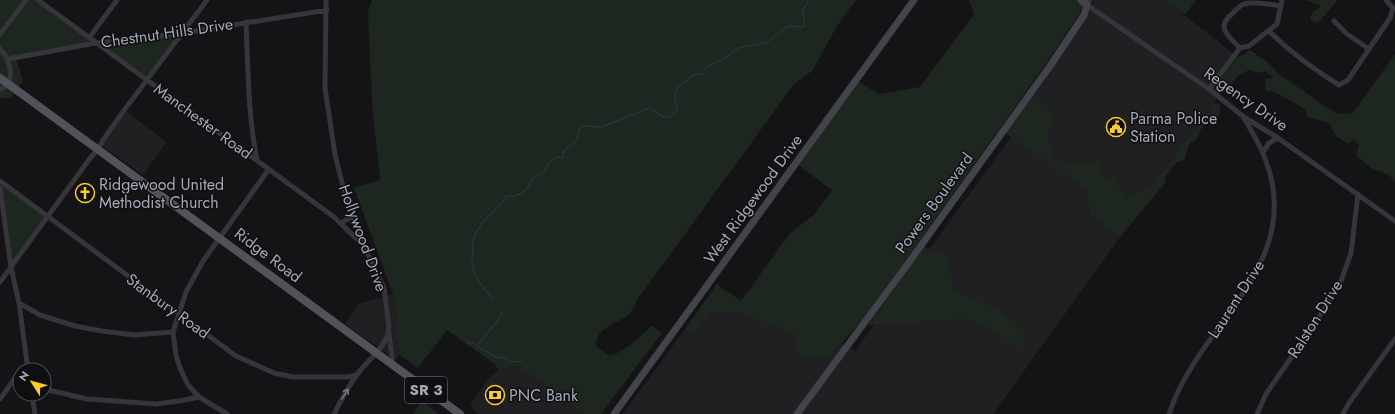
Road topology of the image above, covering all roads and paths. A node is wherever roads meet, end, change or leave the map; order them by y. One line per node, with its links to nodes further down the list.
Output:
1 (26, 0): 16 (street)
2 (38, 0): 17 (street, Manchester Road)
3 (117, 0): 17 (street)
4 (207, 0): 15 (street)
5 (326, 0): 11 (street, Hollywood Drive)
6 (914, 0): 63 (main road, West Ridgewood Drive)
7 (1081, 0): 9 (main road, Regency Drive)
8 (1386, 0): 21 (street)
9 (1089, 2): 27 (street, Regency Drive); 64 (main road, Powers Boulevard)
10 (1281, 3): 14 (street); 19 (street)
11 (327, 10): 13 (street, Chestnut Hills Drive); 37 (street, Hollywood Drive)
12 (1334, 21): 21 (street)
13 (246, 22): 15 (street, Chestnut Hills Drive); 32 (street)
14 (1269, 31): 19 (street); 21 (street)
15 (183, 33): 18 (street, Chestnut Hills Drive); 24 (street)
16 (0, 34)
17 (89, 38): 18 (street, Manchester Road)
18 (96, 43): 22 (street, Chestnut Hills Drive); 24 (street, Manchester Road)
19 (1240, 48): 27 (street)
20 (0, 49): 22 (street)
21 (1369, 49)
22 (8, 59): 25 (street)
23 (0, 78): 25 (main road, Ridge Road / SR 3)
24 (147, 80): 30 (street); 32 (street, Manchester Road)
25 (9, 84): 26 (street); 30 (main road, Ridge Road / SR 3)
26 (0, 89)
27 (1209, 89): 28 (street, Regency Drive)
28 (1244, 117): 29 (street, Regency Drive); 31 (street, Laurent Drive)
29 (1278, 138): 31 (street); 36 (street, Regency Drive)
30 (98, 149): 38 (street); 41 (main road, Ridge Road / SR 3)
31 (1263, 152): 65 (street, Laurent Drive)
32 (257, 160): 33 (street, Manchester Road)
33 (270, 169): 40 (street, Manchester Road); 41 (street)
34 (0, 181): 38 (street, Stanbury Road)
35 (0, 188): 43 (street)
36 (1358, 194): 39 (street, Regency Drive); 66 (street, Ralston Drive)
37 (353, 216): 40 (street); 42 (street, Hollywood Drive)
38 (48, 217): 43 (street); 46 (street, Stanbury Road)
39 (1395, 221)
40 (341, 223): 42 (street, Manchester Road)
41 (220, 237): 46 (street); 50 (main road, Ridge Road / SR 3)
42 (364, 246): 48 (street, Hollywood Drive)
43 (11, 267): 44 (street); 45 (street)
44 (0, 282)
45 (19, 303): 47 (street); 51 (street)
46 (179, 314): 47 (street); 53 (street, Stanbury Road)
47 (173, 332): 56 (street)
48 (389, 332): 50 (street); 52 (street, Hollywood Drive)
49 (1395, 339): 67 (street)
50 (376, 353): 52 (main road, Ridge Road / SR 3); 53 (street)
51 (26, 362)
52 (393, 366): 59 (main road, Ridge Road / SR 3)
53 (358, 374): 62 (street, one-way to 53)
54 (12, 383): 57 (street)
55 (52, 391): 56 (street)
56 (199, 397): 61 (street)
57 (0, 399)
58 (33, 402): 60 (street)
59 (456, 413)
60 (35, 414)
61 (227, 414)
62 (334, 414)
63 (614, 414)
64 (797, 414)
65 (1169, 414)
66 (1257, 414)
67 (1343, 414)

